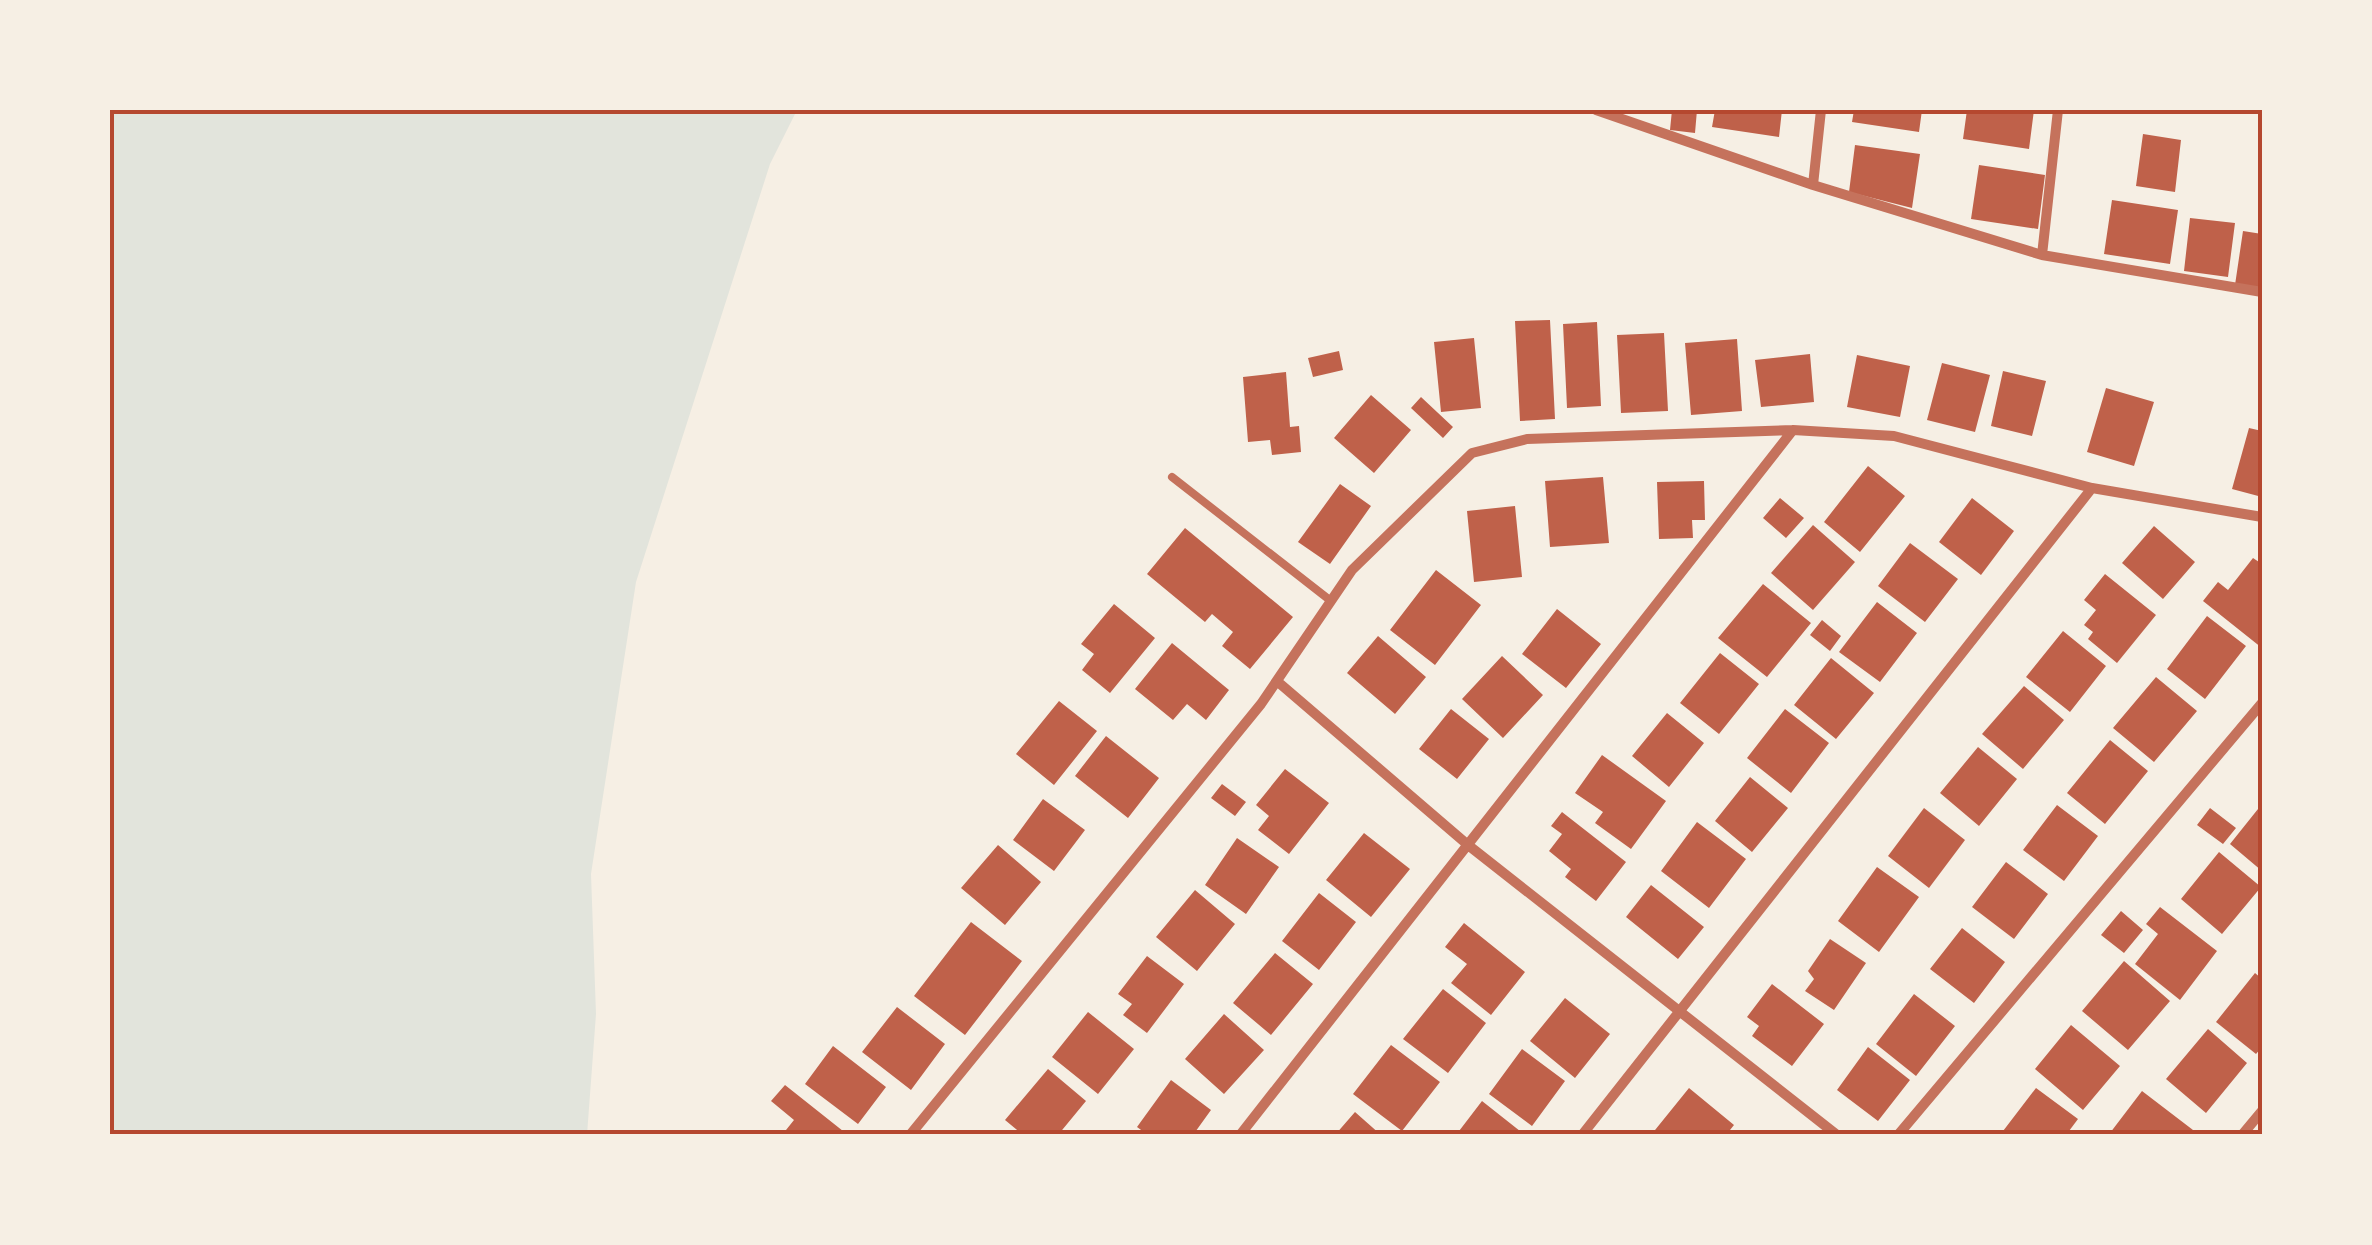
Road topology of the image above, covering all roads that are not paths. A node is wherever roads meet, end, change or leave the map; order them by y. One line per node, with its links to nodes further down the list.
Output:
1 (1596, 110): 4 (street)
2 (1821, 110): 4 (street)
3 (2058, 110): 5 (street)
4 (1813, 185): 5 (street)
5 (2042, 256): 6 (street)
6 (2262, 292)
7 (1793, 430): 9 (street); 11 (street); 14 (street)
8 (1172, 476): 11 (lane)
9 (2092, 488): 10 (street); 15 (street)
10 (2262, 517)
11 (1332, 601): 12 (street)
12 (1278, 682): 14 (street); 17 (street)
13 (2262, 703): 21 (street)
14 (1468, 844): 15 (street); 18 (street)
15 (1683, 1010): 19 (street); 20 (street)
16 (2262, 1111): 22 (street)
17 (910, 1135)
18 (1240, 1135)
19 (1582, 1135)
20 (1837, 1135)
21 (1898, 1135)
22 (2242, 1135)

